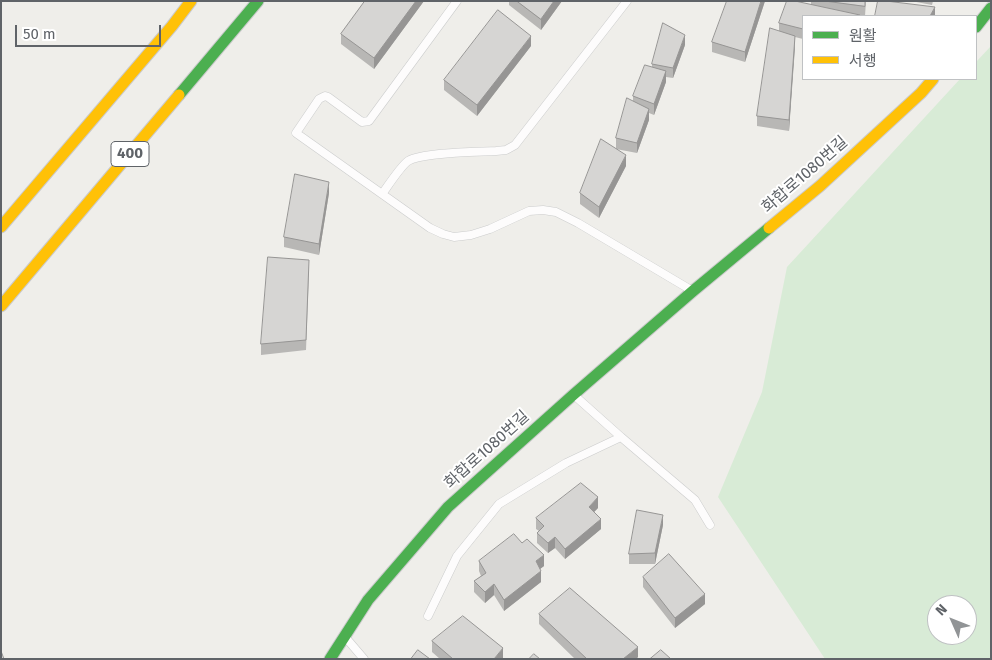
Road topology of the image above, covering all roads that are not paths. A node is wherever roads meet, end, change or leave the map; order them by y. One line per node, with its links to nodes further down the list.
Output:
1 (191, 1): 9 (main road)
2 (258, 1): 11 (main road, 400)
3 (457, 1): 8 (lane)
4 (627, 1): 8 (lane)
5 (991, 8): 6 (main road)
6 (977, 26)
7 (932, 80): 10 (main road, 화합로1080번길)
8 (382, 194): 10 (lane)
9 (1, 227)
10 (693, 291): 12 (main road, 화합로1080번길)
11 (1, 306)
12 (573, 394): 13 (lane); 16 (main road, 화합로1080번길)
13 (621, 437): 14 (lane); 15 (lane)
14 (710, 525)
15 (428, 616)
16 (345, 636): 17 (main road, 화합로1080번길); 18 (lane)
17 (330, 659)
18 (364, 659)

